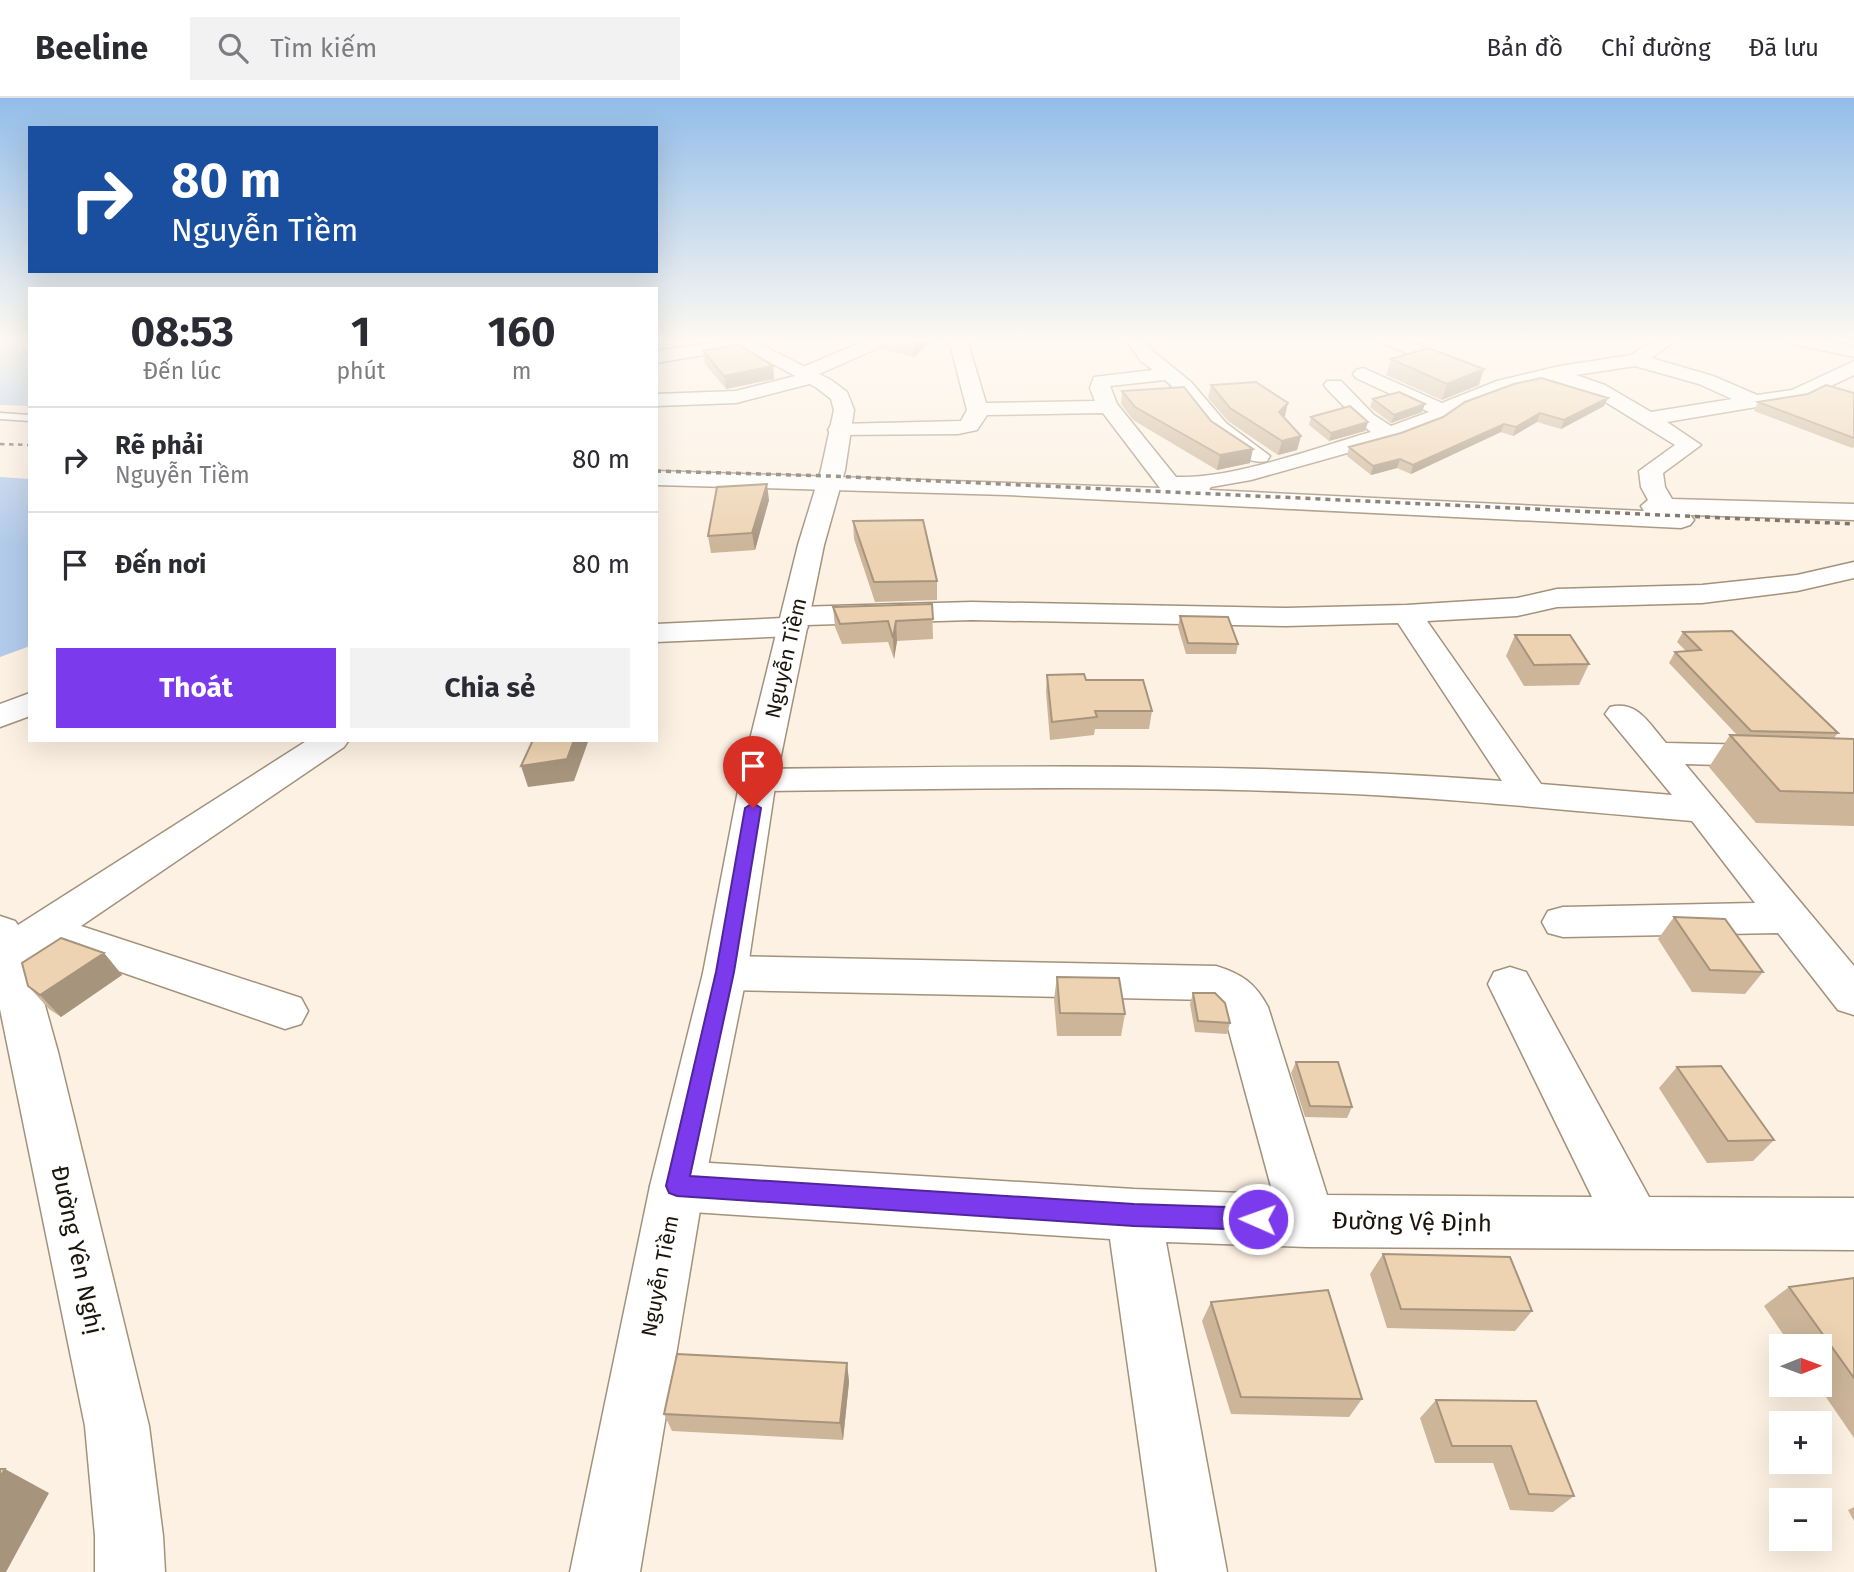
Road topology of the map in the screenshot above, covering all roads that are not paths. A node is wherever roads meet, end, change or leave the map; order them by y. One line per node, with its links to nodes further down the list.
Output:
1 (843, 409): 16 (street, Nguyễn Tiềm)
2 (1085, 409): 11 (street)
3 (1110, 409): 19 (street)
4 (1201, 409): 17 (street)
5 (1357, 409): 15 (street)
6 (1439, 409): 10 (street)
7 (1445, 409): 10 (street)
8 (1631, 409): 14 (street)
9 (1712, 409): 14 (street)
10 (1442, 410): 15 (street)
11 (978, 411): 16 (street)
12 (0, 416): 13 (lane)
13 (28, 418)
14 (1648, 419): 21 (street)
15 (1389, 434): 17 (street)
16 (834, 461): 18 (street); 19 (street); 21 (street); 24 (street, Nguyễn Tiềm)
17 (1275, 466): 19 (street)
18 (658, 478)
19 (1169, 484): 21 (street)
20 (1854, 512): 21 (street)
21 (1673, 513)
22 (1854, 570): 23 (street)
23 (1407, 614): 24 (street); 33 (street)
24 (794, 621): 25 (street); 32 (street, Nguyễn Tiềm)
25 (658, 633)
26 (28, 704): 28 (street)
27 (1622, 714): 30 (street)
28 (0, 717)
29 (329, 742): 37 (street)
30 (1657, 753): 31 (street); 34 (street)
31 (1854, 758)
32 (758, 780): 33 (street); 38 (street, Nguyễn Tiềm)
33 (1531, 796): 34 (street)
34 (1704, 810): 35 (street)
35 (1786, 918): 36 (street); 40 (street)
36 (1563, 922)
37 (14, 943): 41 (street); 47 (street, Đường Yên Nghị)
38 (725, 972): 42 (street, Nguyễn Tiềm); 44 (street)
39 (1510, 984): 45 (street)
40 (1854, 997)
41 (285, 1012)
42 (677, 1186): 43 (street, Đường Vệ Định); 48 (street, Nguyễn Tiềm)
43 (1134, 1215): 44 (street, Đường Vệ Định); 49 (street)
44 (1308, 1221): 45 (street, Đường Vệ Định)
45 (1634, 1224): 46 (street, Đường Vệ Định)
46 (1854, 1224)
47 (130, 1572)
48 (605, 1572)
49 (1192, 1572)

